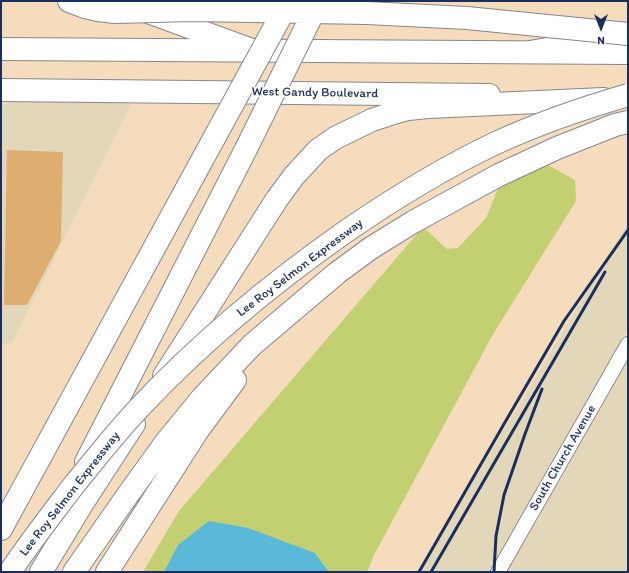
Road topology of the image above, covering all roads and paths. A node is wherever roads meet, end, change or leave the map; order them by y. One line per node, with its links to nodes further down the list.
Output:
1 (122, 1): 8 (main road)
2 (289, 1): 16 (main road, bridge)
3 (319, 1): 19 (main road, bridge)
4 (77, 4): 6 (main road, bridge)
5 (628, 29): 9 (main road)
6 (628, 34)
7 (4, 47): 8 (main road)
8 (252, 50): 9 (main road)
9 (531, 52): 10 (main road)
10 (628, 53)
11 (7, 91): 12 (main road, West Gandy Boulevard)
12 (628, 96): 18 (main road, Lee Roy Selmon Expressway, bridge); 20 (main road)
13 (628, 122): 14 (main road, Lee Roy Selmon Expressway)
14 (279, 322): 17 (main road); 21 (main road, Lee Roy Selmon Expressway)
15 (628, 344): 22 (street, South Church Avenue)
16 (1, 528)
17 (109, 568)
18 (10, 572)
19 (30, 572)
20 (41, 572)
21 (74, 572)
22 (498, 572)

